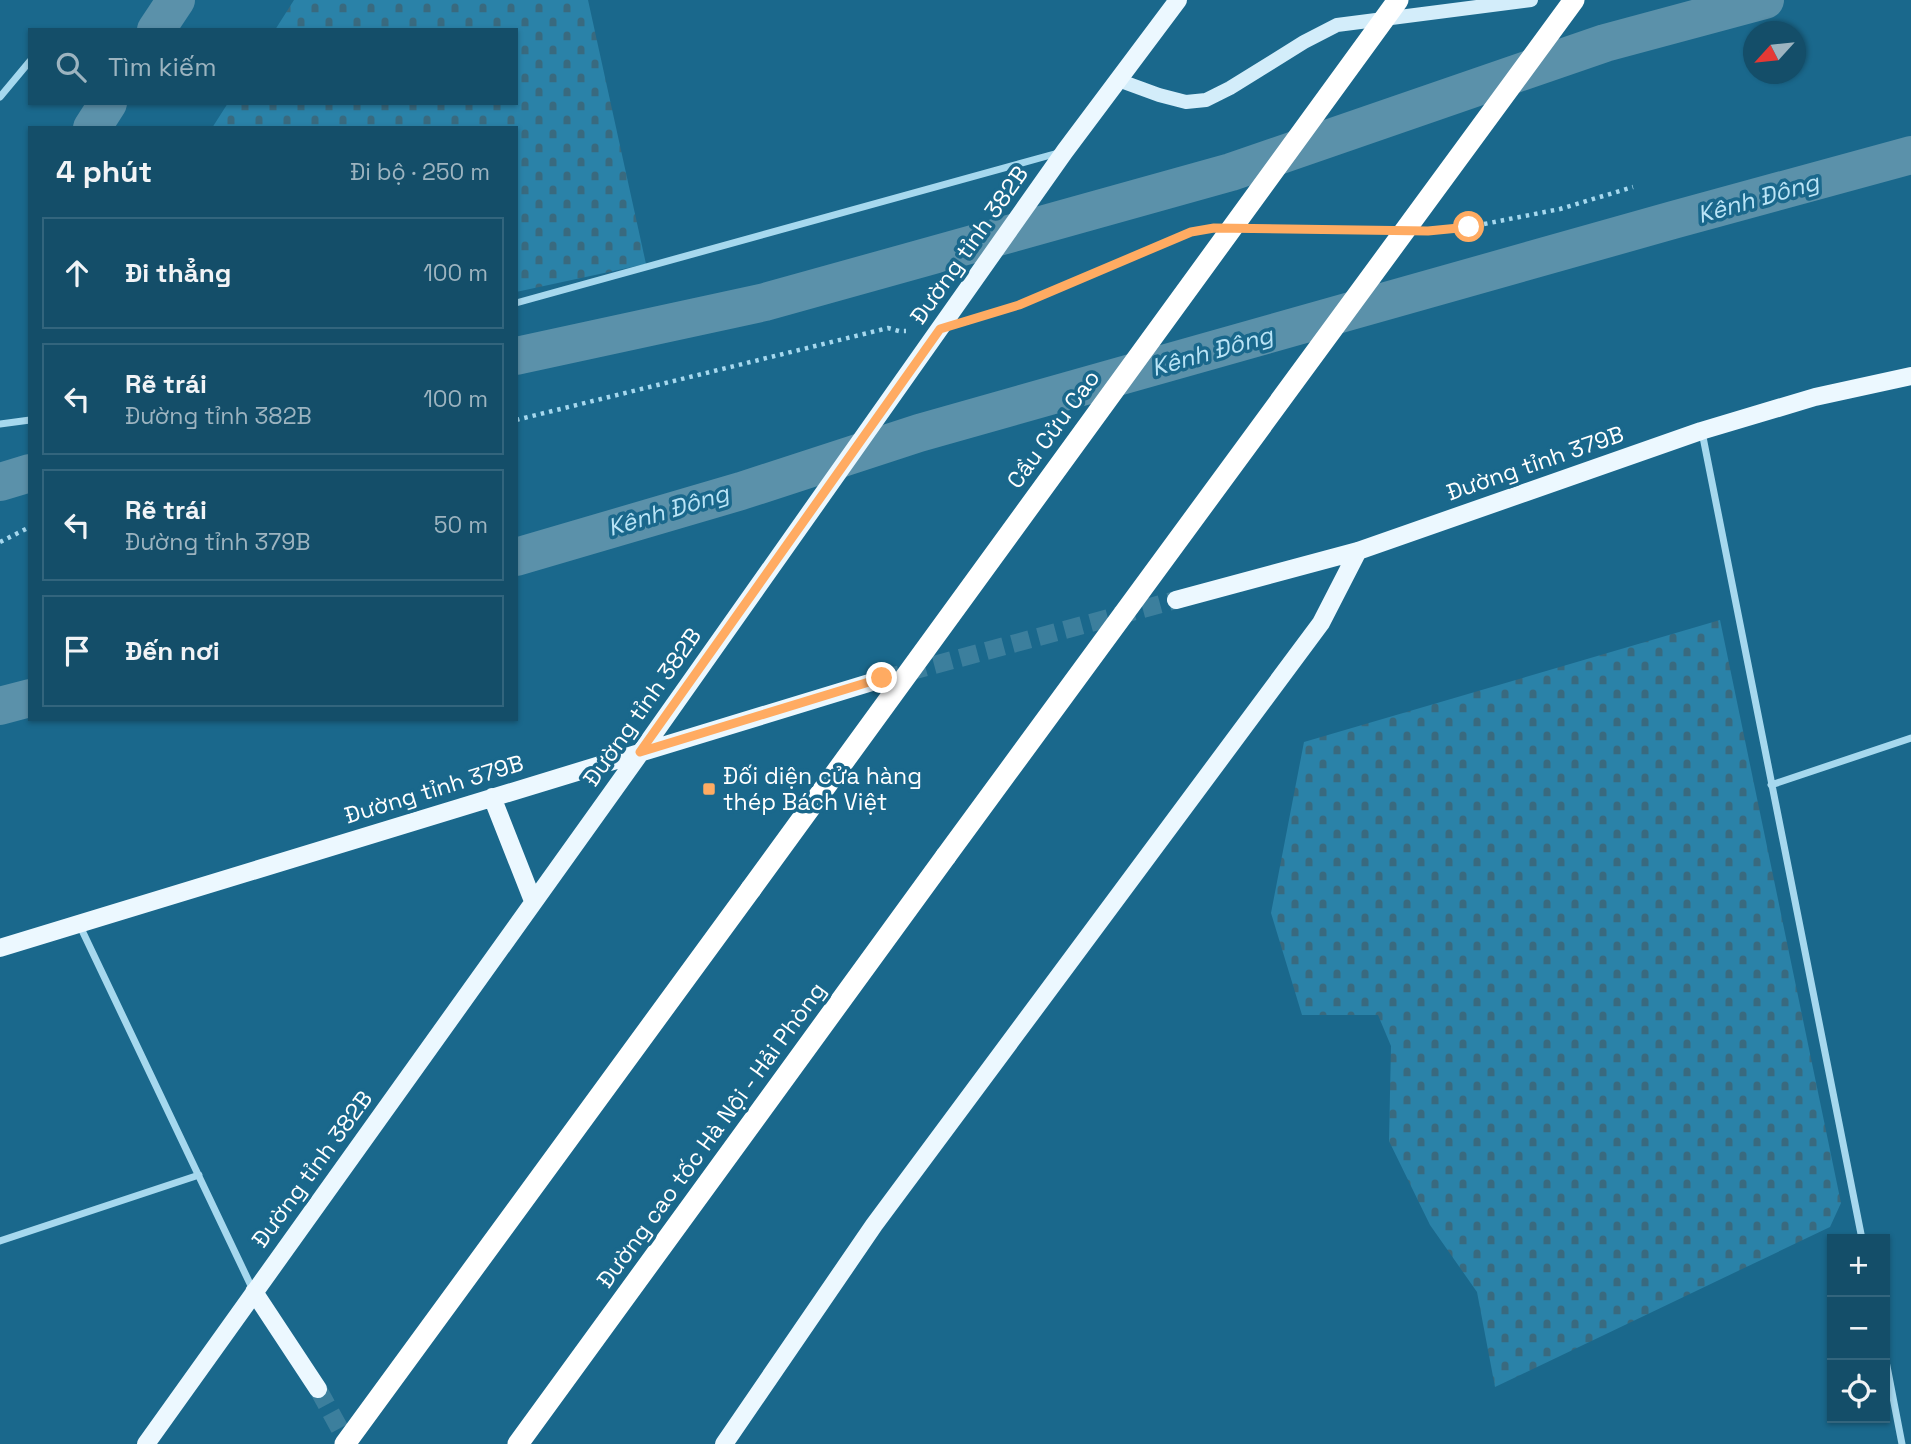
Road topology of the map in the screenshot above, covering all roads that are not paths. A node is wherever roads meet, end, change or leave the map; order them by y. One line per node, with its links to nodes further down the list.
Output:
1 (1178, 0): 6 (main road, Đường tỉnh 382B)
2 (1398, 0): 31 (highway, Cầu Cửu Cao, bridge)
3 (1531, 0): 6 (main road)
4 (1574, 0): 32 (highway, Đường cao tốc Hà Nội - Hải Phòng, bridge)
5 (28, 63): 7 (street)
6 (1118, 80): 8 (main road, Đường tỉnh 382B)
7 (0, 97)
8 (1065, 151): 9 (street); 18 (main road, Đường tỉnh 382B)
9 (518, 302)
10 (1911, 376): 13 (main road, Đường tỉnh 379B)
11 (28, 420): 12 (street)
12 (0, 424)
13 (1702, 431): 14 (main road, Đường tỉnh 379B); 19 (street)
14 (1358, 551): 15 (main road, Đường tỉnh 379B); 33 (main road)
15 (1176, 600)
16 (882, 678): 18 (main road, Đường tỉnh 379B)
17 (1911, 738): 19 (street)
18 (640, 752): 20 (main road, Đường tỉnh 379B); 21 (main road, Đường tỉnh 382B)
19 (1772, 785): 25 (street)
20 (492, 797): 21 (main road); 22 (main road, Đường tỉnh 379B)
21 (533, 901): 27 (main road, Đường tỉnh 382B)
22 (79, 923): 23 (main road, Đường tỉnh 379B); 24 (street)
23 (0, 948)
24 (199, 1175): 26 (street); 27 (street)
25 (1860, 1234)
26 (0, 1241)
27 (254, 1293): 29 (main road); 30 (main road, Đường tỉnh 382B)
28 (1886, 1360): 34 (street)
29 (318, 1389)
30 (146, 1444)
31 (345, 1444)
32 (518, 1444)
33 (723, 1444)
34 (1902, 1444)

